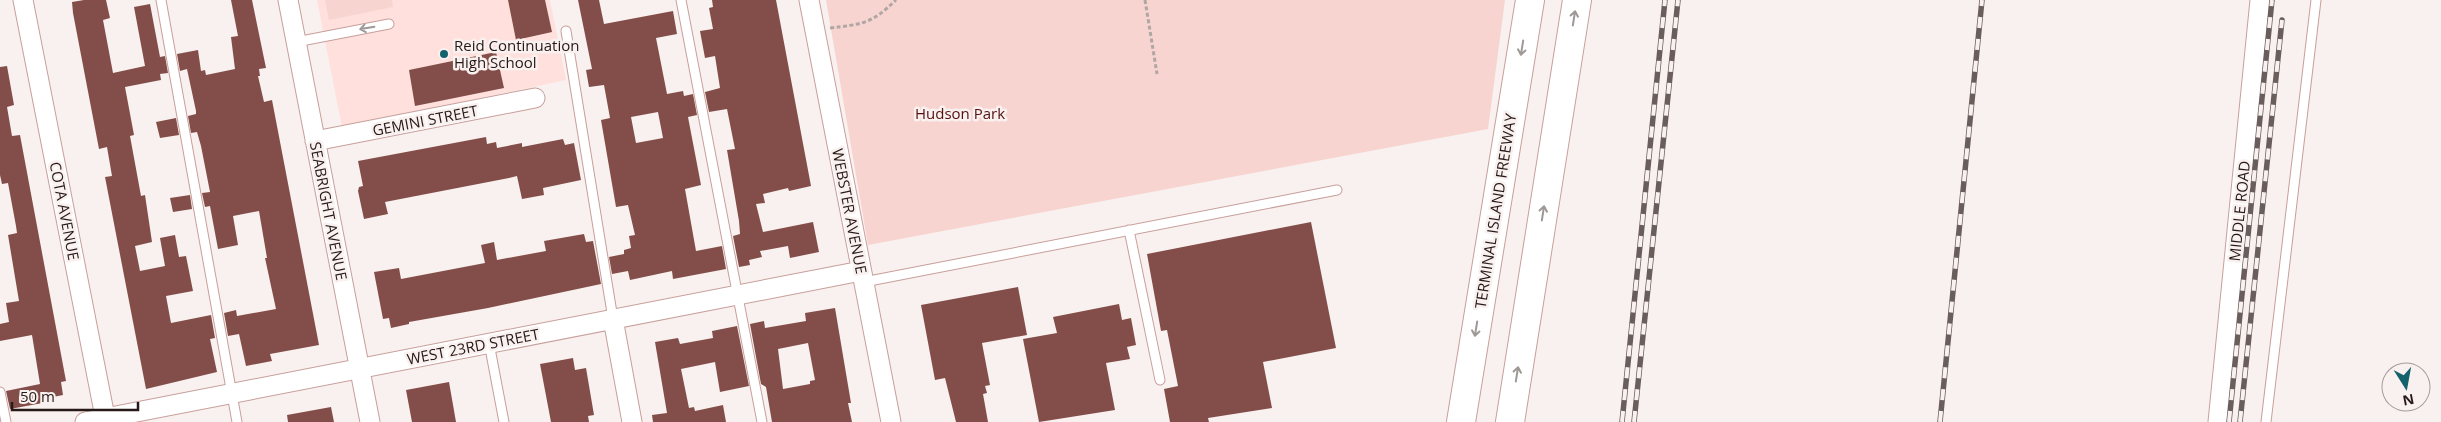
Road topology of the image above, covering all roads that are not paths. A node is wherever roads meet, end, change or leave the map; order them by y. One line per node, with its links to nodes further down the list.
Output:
1 (23, 0): 25 (street, COTA AVENUE)
2 (161, 0): 24 (lane)
3 (288, 0): 12 (street, SEABRIGHT AVENUE)
4 (681, 0): 18 (lane)
5 (809, 0): 17 (street, WEBSTER AVENUE)
6 (1530, 0): 34 (highway, TERMINAL ISLAND FREEWAY, one-way to 34)
7 (1577, 0): 35 (highway, one-way to 7)
8 (2260, 0): 36 (street, MIDDLE ROAD)
9 (2316, 0): 37 (lane)
10 (389, 24): 12 (lane, one-way to 12)
11 (566, 31): 19 (lane)
12 (296, 42): 14 (street, SEABRIGHT AVENUE)
13 (535, 98): 14 (street, GEMINI STREET)
14 (315, 141): 21 (street, SEABRIGHT AVENUE)
15 (1337, 190): 16 (lane)
16 (1129, 230): 17 (lane); 22 (lane)
17 (862, 276): 18 (street, WEST 23RD STREET); 33 (street, WEBSTER AVENUE)
18 (737, 295): 19 (street, WEST 23RD STREET); 32 (lane)
19 (613, 319): 20 (street, WEST 23RD STREET); 31 (street)
20 (489, 343): 21 (street, WEST 23RD STREET); 30 (lane)
21 (360, 369): 24 (street, WEST 23RD STREET); 29 (street, SEABRIGHT AVENUE)
22 (1160, 380)
23 (0, 392): 26 (lane)
24 (232, 394): 25 (street, WEST 23RD STREET); 28 (lane)
25 (106, 420): 27 (street, WEST 23RD STREET)
26 (6, 422)
27 (85, 422)
28 (237, 422)
29 (370, 422)
30 (504, 422)
31 (632, 422)
32 (762, 422)
33 (891, 422)
34 (1461, 422)
35 (1510, 422)
36 (2218, 422)
37 (2266, 422)

